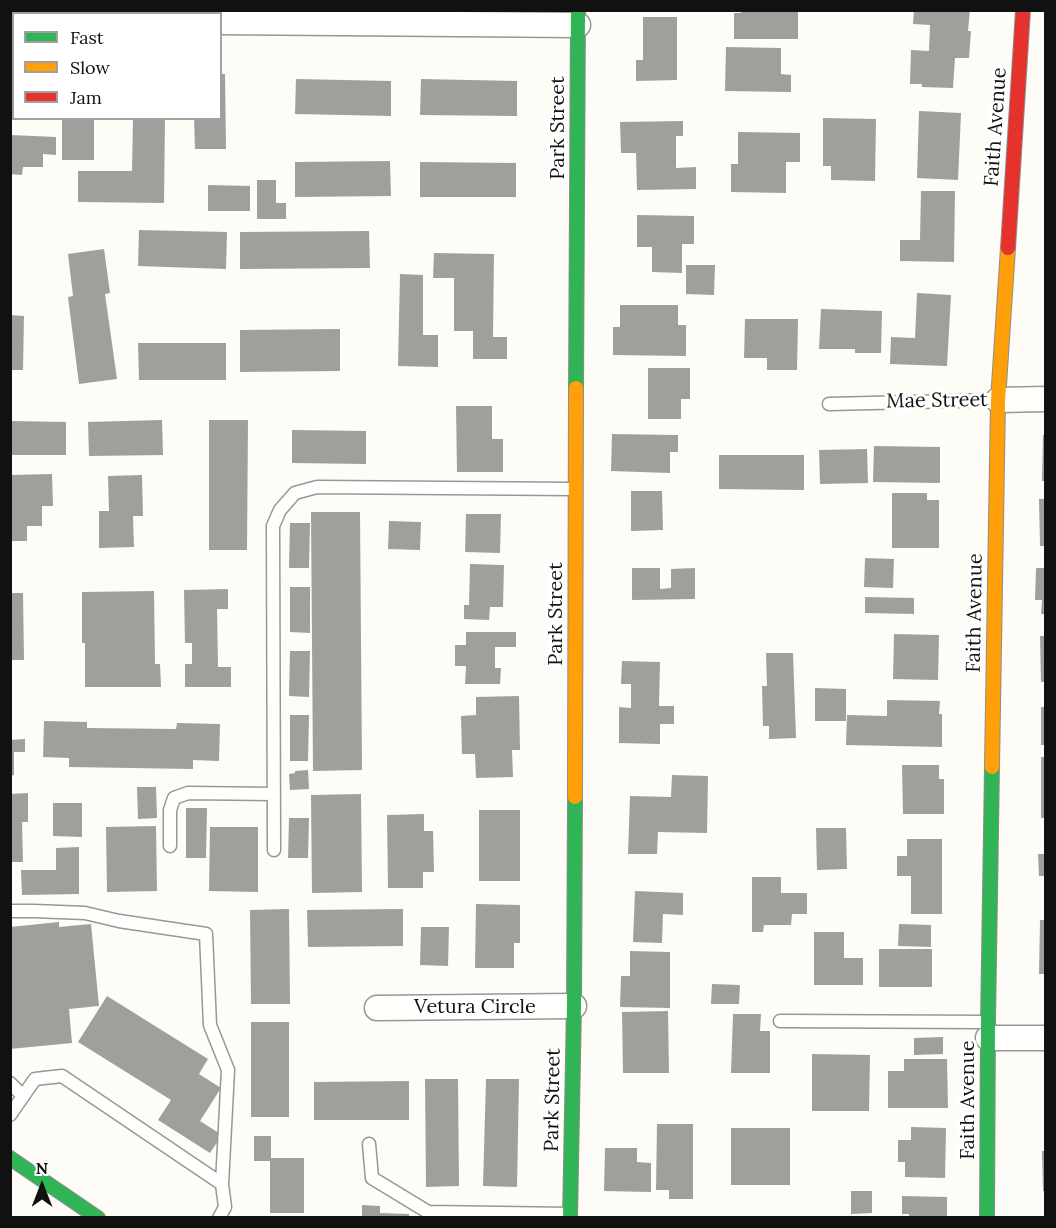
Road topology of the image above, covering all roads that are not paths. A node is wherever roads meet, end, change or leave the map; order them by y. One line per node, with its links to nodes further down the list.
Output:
1 (1023, 10): 6 (street, Faith Avenue)
2 (247, 16): 3 (street); 4 (street)
3 (578, 18): 8 (street, Park Street)
4 (222, 22)
5 (1046, 399): 6 (street, Mae Street)
6 (998, 400): 7 (lane, Mae Street); 16 (street, Faith Avenue)
7 (830, 404)
8 (576, 489): 9 (lane); 13 (street, Park Street)
9 (274, 794): 10 (lane); 11 (lane)
10 (170, 846)
11 (274, 850)
12 (10, 911): 23 (lane)
13 (574, 1006): 14 (street, Vetura Circle); 25 (street, Park Street)
14 (377, 1008)
15 (780, 1021): 16 (lane)
16 (988, 1030): 17 (street); 27 (street, Faith Avenue)
17 (1046, 1038)
18 (10, 1083): 19 (lane)
19 (23, 1096): 20 (lane); 23 (lane)
20 (10, 1115)
21 (369, 1144): 25 (lane)
22 (10, 1158): 24 (street)
23 (222, 1184): 26 (lane)
24 (88, 1215)
25 (570, 1216)
26 (219, 1218)
27 (987, 1218)

